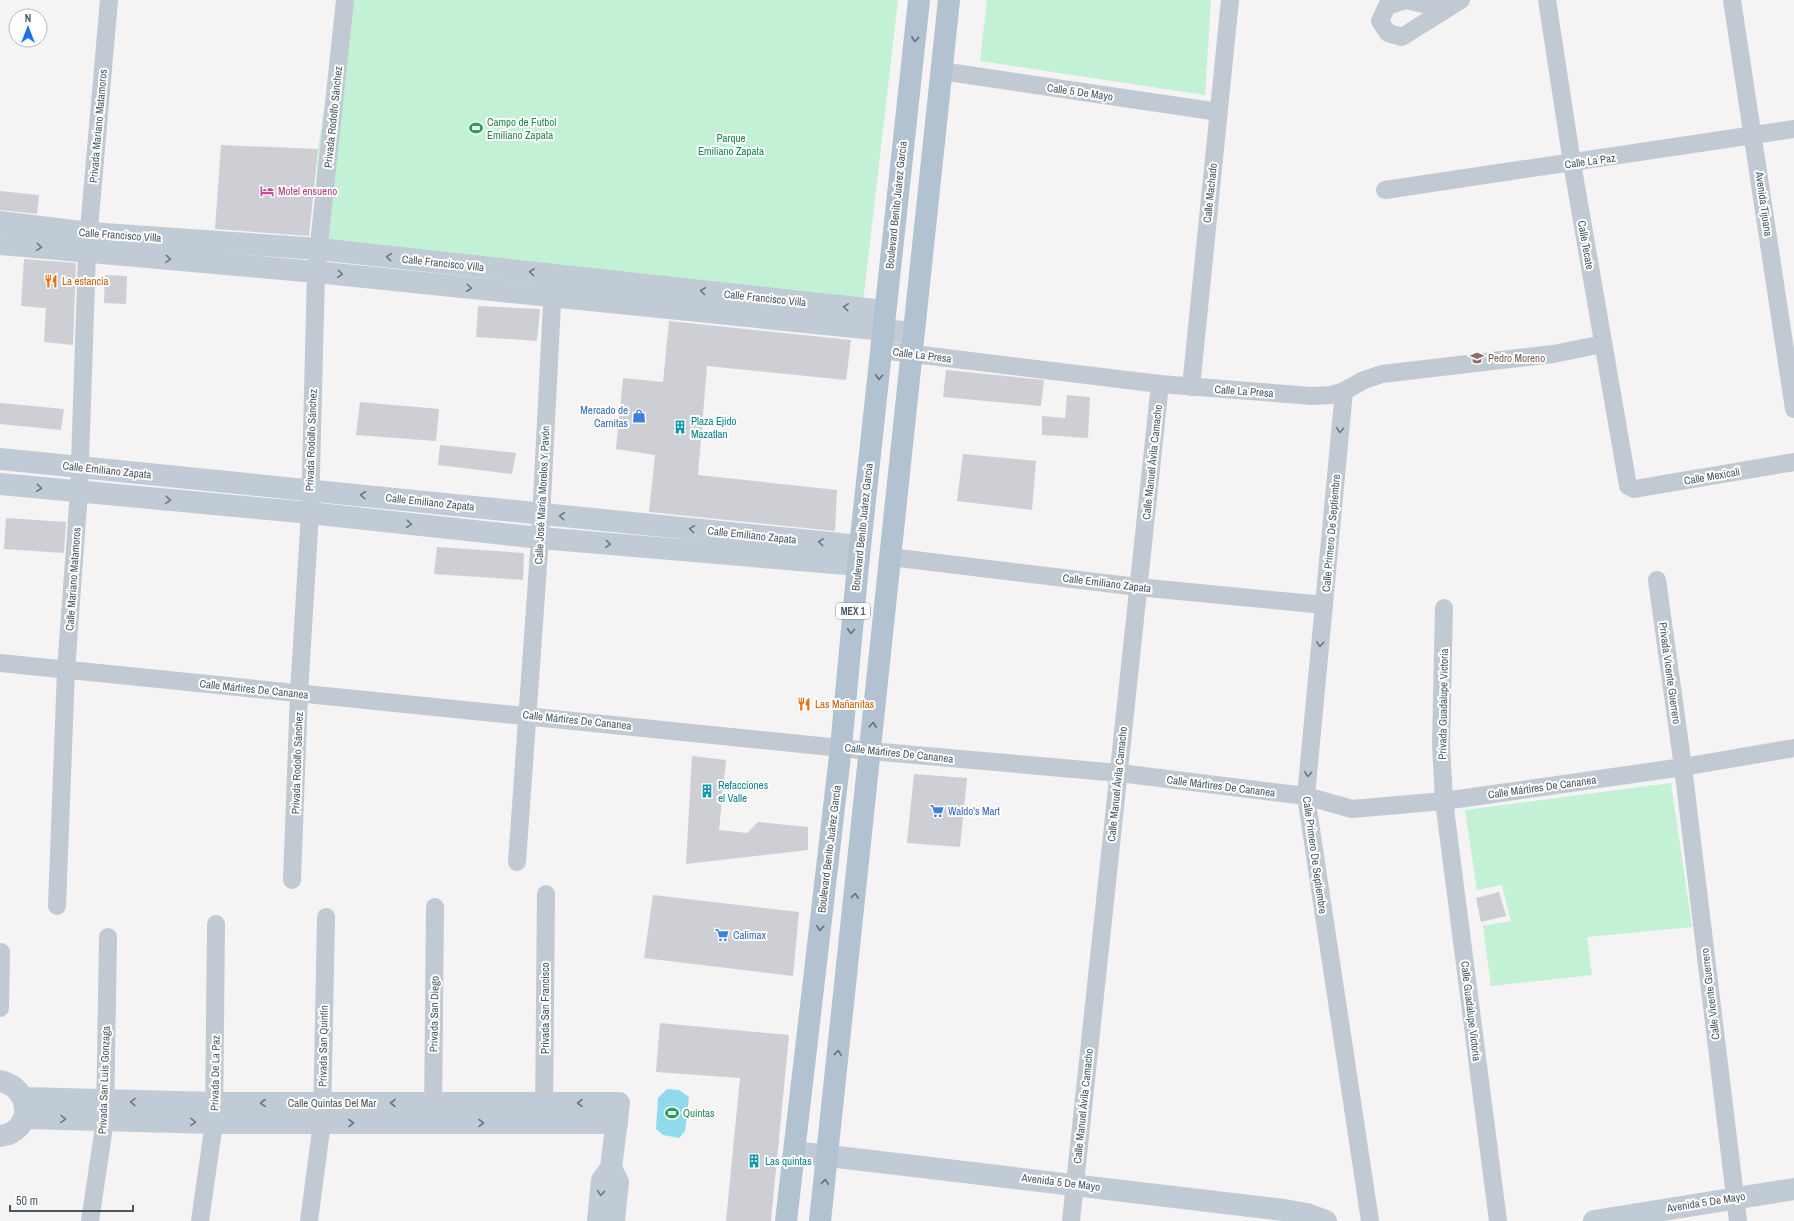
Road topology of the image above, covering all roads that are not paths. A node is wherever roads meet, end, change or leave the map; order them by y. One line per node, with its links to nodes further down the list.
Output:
1 (109, 0): 17 (street, Privada Mariano Matamoros)
2 (345, 0): 19 (street, Privada Rodolfo Sánchez)
3 (919, 0): 23 (main road, Boulevard Benito Juárez García / MEX 1, one-way to 23)
4 (949, 0): 10 (main road, MEX 1)
5 (1230, 0): 11 (street, Calle Machado)
6 (1461, 0): 9 (street)
7 (1547, 0): 14 (street, Calle Tecate)
8 (1732, 0): 13 (street, Avenida Tijuana)
9 (1444, 9)
10 (941, 71): 11 (street, Calle 5 De Mayo); 24 (main road, MEX 1)
11 (1219, 112): 27 (street, Calle Machado)
12 (1794, 129): 13 (street, Calle La Paz)
13 (1754, 136): 14 (street, Calle La Paz); 29 (street, Avenida Tijuana)
14 (1572, 163): 15 (street, Calle La Paz); 25 (street, Calle Tecate)
15 (1385, 190)
16 (0, 222): 17 (street, Calle Francisco Villa)
17 (88, 242): 18 (street, Calle Francisco Villa, one-way to 17); 19 (street, Calle Francisco Villa); 20 (street, Calle Francisco Villa, one-way to 20); 32 (street, Calle Mariano Matamoros)
18 (0, 244)
19 (319, 249): 20 (street, Privada Rodolfo Sánchez); 21 (street, Calle Francisco Villa, one-way to 19)
20 (316, 272): 22 (street, Calle Francisco Villa, one-way to 22); 34 (street, Privada Rodolfo Sánchez)
21 (554, 275): 22 (street, Calle José María Morelos Y Pavón); 23 (street, Calle Francisco Villa, one-way to 21)
22 (552, 296): 23 (street, Calle Francisco Villa); 38 (street, Calle José María Morelos Y Pavón)
23 (883, 330): 24 (street); 40 (main road, Boulevard Benito Juárez García / MEX 1, one-way to 40)
24 (912, 343): 26 (street, Calle La Presa); 41 (main road, MEX 1)
25 (1603, 344): 28 (street, Calle La Presa); 35 (street, Calle Tecate)
26 (1160, 384): 27 (street, Calle La Presa); 43 (street, Calle Manuel Ávila Camacho)
27 (1191, 387): 28 (street, Calle La Presa)
28 (1344, 391): 44 (street, Calle Primero De Septiembre, one-way to 44)
29 (1794, 409)
30 (0, 459): 32 (street, Calle Emiliano Zapata)
31 (1794, 462): 35 (street, Calle Mexicali)
32 (80, 468): 34 (street, Calle Emiliano Zapata); 36 (street, Calle Mariano Matamoros)
33 (0, 484): 36 (street, Calle Emiliano Zapata, one-way to 36)
34 (310, 489): 37 (street, Privada Rodolfo Sánchez); 38 (street, Calle Emiliano Zapata, one-way to 34)
35 (1630, 489)
36 (79, 492): 37 (street, Calle Emiliano Zapata, one-way to 37); 47 (street, Calle Mariano Matamoros)
37 (310, 513): 39 (street, Calle Emiliano Zapata, one-way to 39); 48 (street, Privada Rodolfo Sánchez)
38 (541, 514): 39 (street, Calle José María Morelos Y Pavón); 40 (street, Calle Emiliano Zapata, one-way to 38)
39 (540, 538): 40 (street, Calle Emiliano Zapata, one-way to 40); 49 (street, Calle José María Morelos Y Pavón)
40 (859, 556): 50 (main road, Boulevard Benito Juárez García / MEX 1, one-way to 50)
41 (890, 557): 43 (street, Calle Emiliano Zapata); 52 (main road, MEX 1, one-way to 41)
42 (1657, 580): 53 (street, Privada Vicente Guerrero)
43 (1138, 587): 44 (street, Calle Emiliano Zapata); 54 (street, Calle Manuel Ávila Camacho)
44 (1324, 605): 55 (street, Calle Primero De Septiembre, one-way to 55)
45 (1444, 608): 56 (street, Privada Guadalupe Victoria)
46 (0, 663): 47 (street, Calle Mártires De Cananea)
47 (66, 670): 48 (street, Calle Mártires De Cananea); 60 (street, Calle Mariano Matamoros)
48 (299, 694): 49 (street, Calle Mártires De Cananea); 58 (street, Privada Rodolfo Sánchez)
49 (528, 715): 50 (street, Calle Mártires De Cananea); 57 (street, Calle José María Morelos Y Pavón)
50 (840, 747): 52 (street, Calle Mártires De Cananea); 75 (main road, Boulevard Benito Juárez García / MEX 1, one-way to 75)
51 (1794, 748): 53 (street, Calle Mártires De Cananea)
52 (870, 751): 54 (street, Calle Mártires De Cananea); 76 (main road, MEX 1, one-way to 52)
53 (1683, 767): 56 (street, Calle Mártires De Cananea); 80 (street, Calle Vicente Guerrero)
54 (1118, 773): 55 (street, Calle Mártires De Cananea); 78 (street, Calle Manuel Ávila Camacho)
55 (1306, 796): 56 (street, Calle Mártires De Cananea); 91 (street, Calle Primero De Septiembre)
56 (1444, 801): 92 (street, Calle Guadalupe Victoria)
57 (517, 862)
58 (292, 880)
59 (546, 894): 73 (street, Privada San Francisco)
60 (57, 906)
61 (435, 906): 72 (street, Privada San Diego)
62 (326, 917): 71 (street, Privada San Quintín)
63 (216, 924): 70 (street, Privada De La Paz)
64 (108, 937): 69 (street, Privada San Luis Gonzaga)
65 (1, 952): 66 (street)
66 (0, 1008)
67 (0, 1080): 68 (street)
68 (24, 1108): 69 (street, Calle Quintas Del Mar); 74 (street)
69 (105, 1111): 70 (street, Calle Quintas Del Mar); 83 (street, Privada San Luis Gonzaga)
70 (214, 1113): 71 (street, Calle Quintas Del Mar); 84 (street, Privada De La Paz)
71 (322, 1113): 72 (street, Calle Quintas Del Mar); 85 (street, Privada San Quintín)
72 (433, 1113): 73 (street, Calle Quintas Del Mar)
73 (544, 1113): 77 (street, Calle Quintas Del Mar)
74 (0, 1136)
75 (795, 1152): 76 (street, Avenida 5 De Mayo); 88 (main road, Boulevard Benito Juárez García / MEX 1)
76 (828, 1155): 78 (street, Avenida 5 De Mayo); 89 (main road, MEX 1, one-way to 76)
77 (612, 1168): 86 (street, Calle Quintas Del Mar, one-way to 86); 87 (street, Calle Quintas Del Mar)
78 (1075, 1184): 81 (street, Avenida 5 De Mayo); 90 (street, Calle Manuel Ávila Camacho)
79 (1794, 1189): 80 (street, Avenida 5 De Mayo)
80 (1735, 1197): 82 (street, Avenida 5 De Mayo); 93 (street, Calle Vicente Guerrero)
81 (1313, 1219)
82 (1607, 1220)
83 (90, 1221)
84 (200, 1221)
85 (309, 1221)
86 (598, 1221)
87 (614, 1221)
88 (786, 1221)
89 (820, 1221)
90 (1071, 1221)
91 (1370, 1221)
92 (1498, 1221)
93 (1738, 1221)

